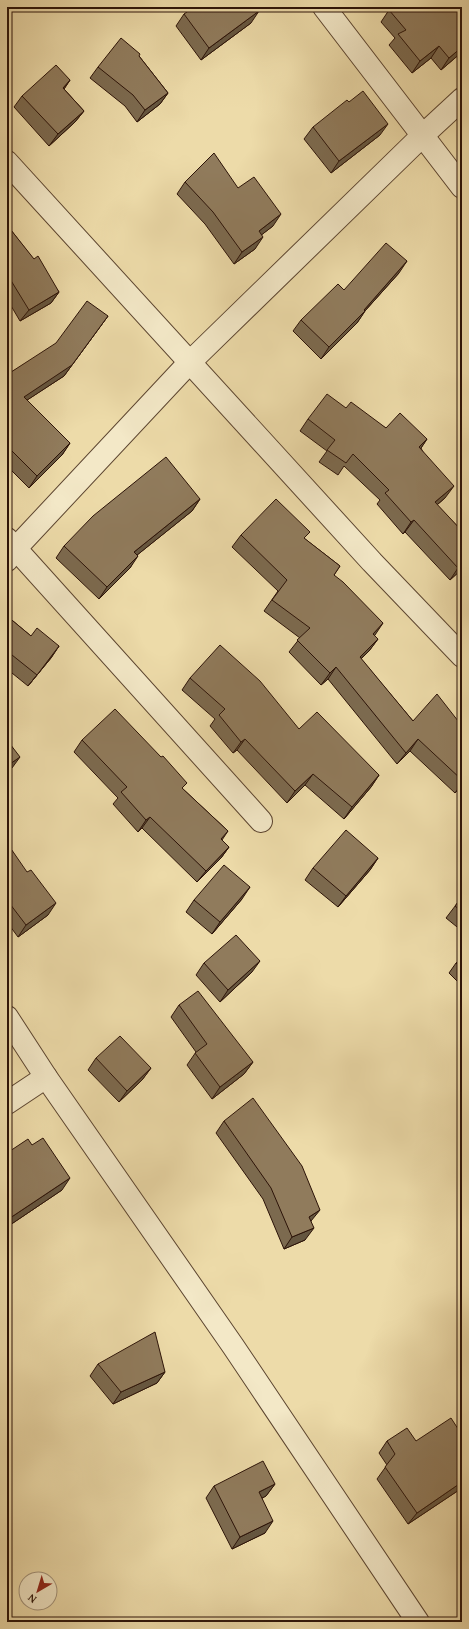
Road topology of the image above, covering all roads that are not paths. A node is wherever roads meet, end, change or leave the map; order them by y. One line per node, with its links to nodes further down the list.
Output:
1 (324, 7): 3 (street)
2 (462, 99): 3 (street)
3 (422, 136): 5 (street); 6 (street)
4 (7, 162): 6 (street)
5 (462, 187)
6 (190, 363): 7 (street); 8 (street)
7 (10, 549): 9 (street)
8 (462, 656)
9 (261, 820)
10 (7, 1017): 11 (street)
11 (46, 1077): 12 (street); 13 (street)
12 (7, 1103)
13 (418, 1622)

